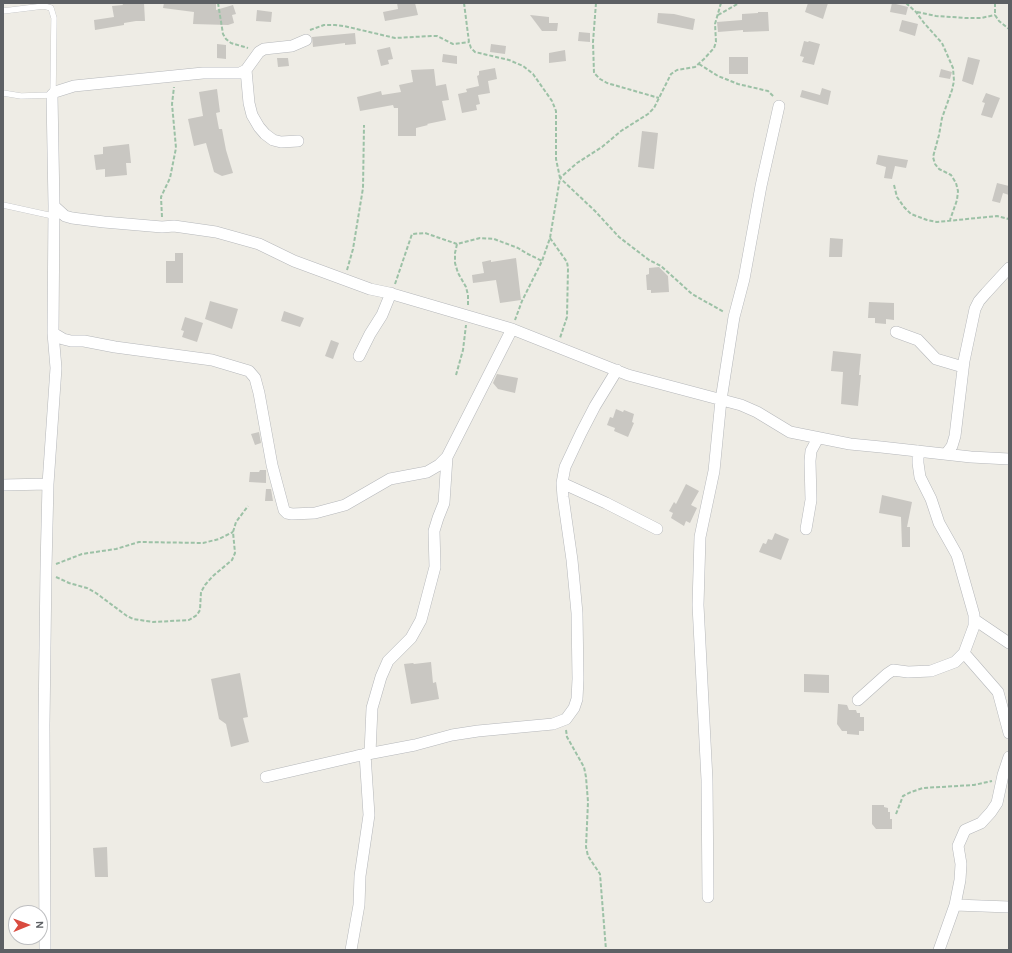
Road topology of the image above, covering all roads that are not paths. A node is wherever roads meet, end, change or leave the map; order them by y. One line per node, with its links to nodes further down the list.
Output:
1 (3, 11): 5 (lane)
2 (306, 40): 3 (street)
3 (246, 70): 5 (street); 7 (street)
4 (3, 93): 5 (lane)
5 (52, 94): 9 (street)
6 (779, 106): 18 (street)
7 (298, 140)
8 (3, 205): 9 (lane)
9 (53, 211): 11 (street); 14 (street)
10 (1009, 268): 16 (street)
11 (390, 293): 12 (street); 15 (street)
12 (512, 329): 17 (street); 22 (street)
13 (896, 332): 16 (street)
14 (53, 333): 22 (street); 24 (street)
15 (359, 356)
16 (963, 367): 21 (street)
17 (617, 370): 18 (street); 25 (street)
18 (721, 400): 19 (street); 38 (street)
19 (818, 438): 20 (street); 28 (street)
20 (918, 451): 21 (street); 29 (street)
21 (946, 454): 23 (street)
22 (447, 457): 34 (street)
23 (1009, 459)
24 (48, 484): 26 (street); 41 (street)
25 (562, 484): 27 (street); 34 (street)
26 (3, 485)
27 (657, 529)
28 (806, 529)
29 (975, 620): 30 (street); 31 (street)
30 (1009, 643)
31 (964, 653): 32 (street); 33 (street)
32 (858, 700)
33 (1009, 734)
34 (368, 754): 36 (street); 42 (street)
35 (1009, 757): 37 (street)
36 (266, 777)
37 (1004, 797): 39 (street)
38 (708, 896)
39 (955, 905): 40 (street); 43 (street)
40 (1009, 907)
41 (45, 950)
42 (352, 950)
43 (939, 950)

